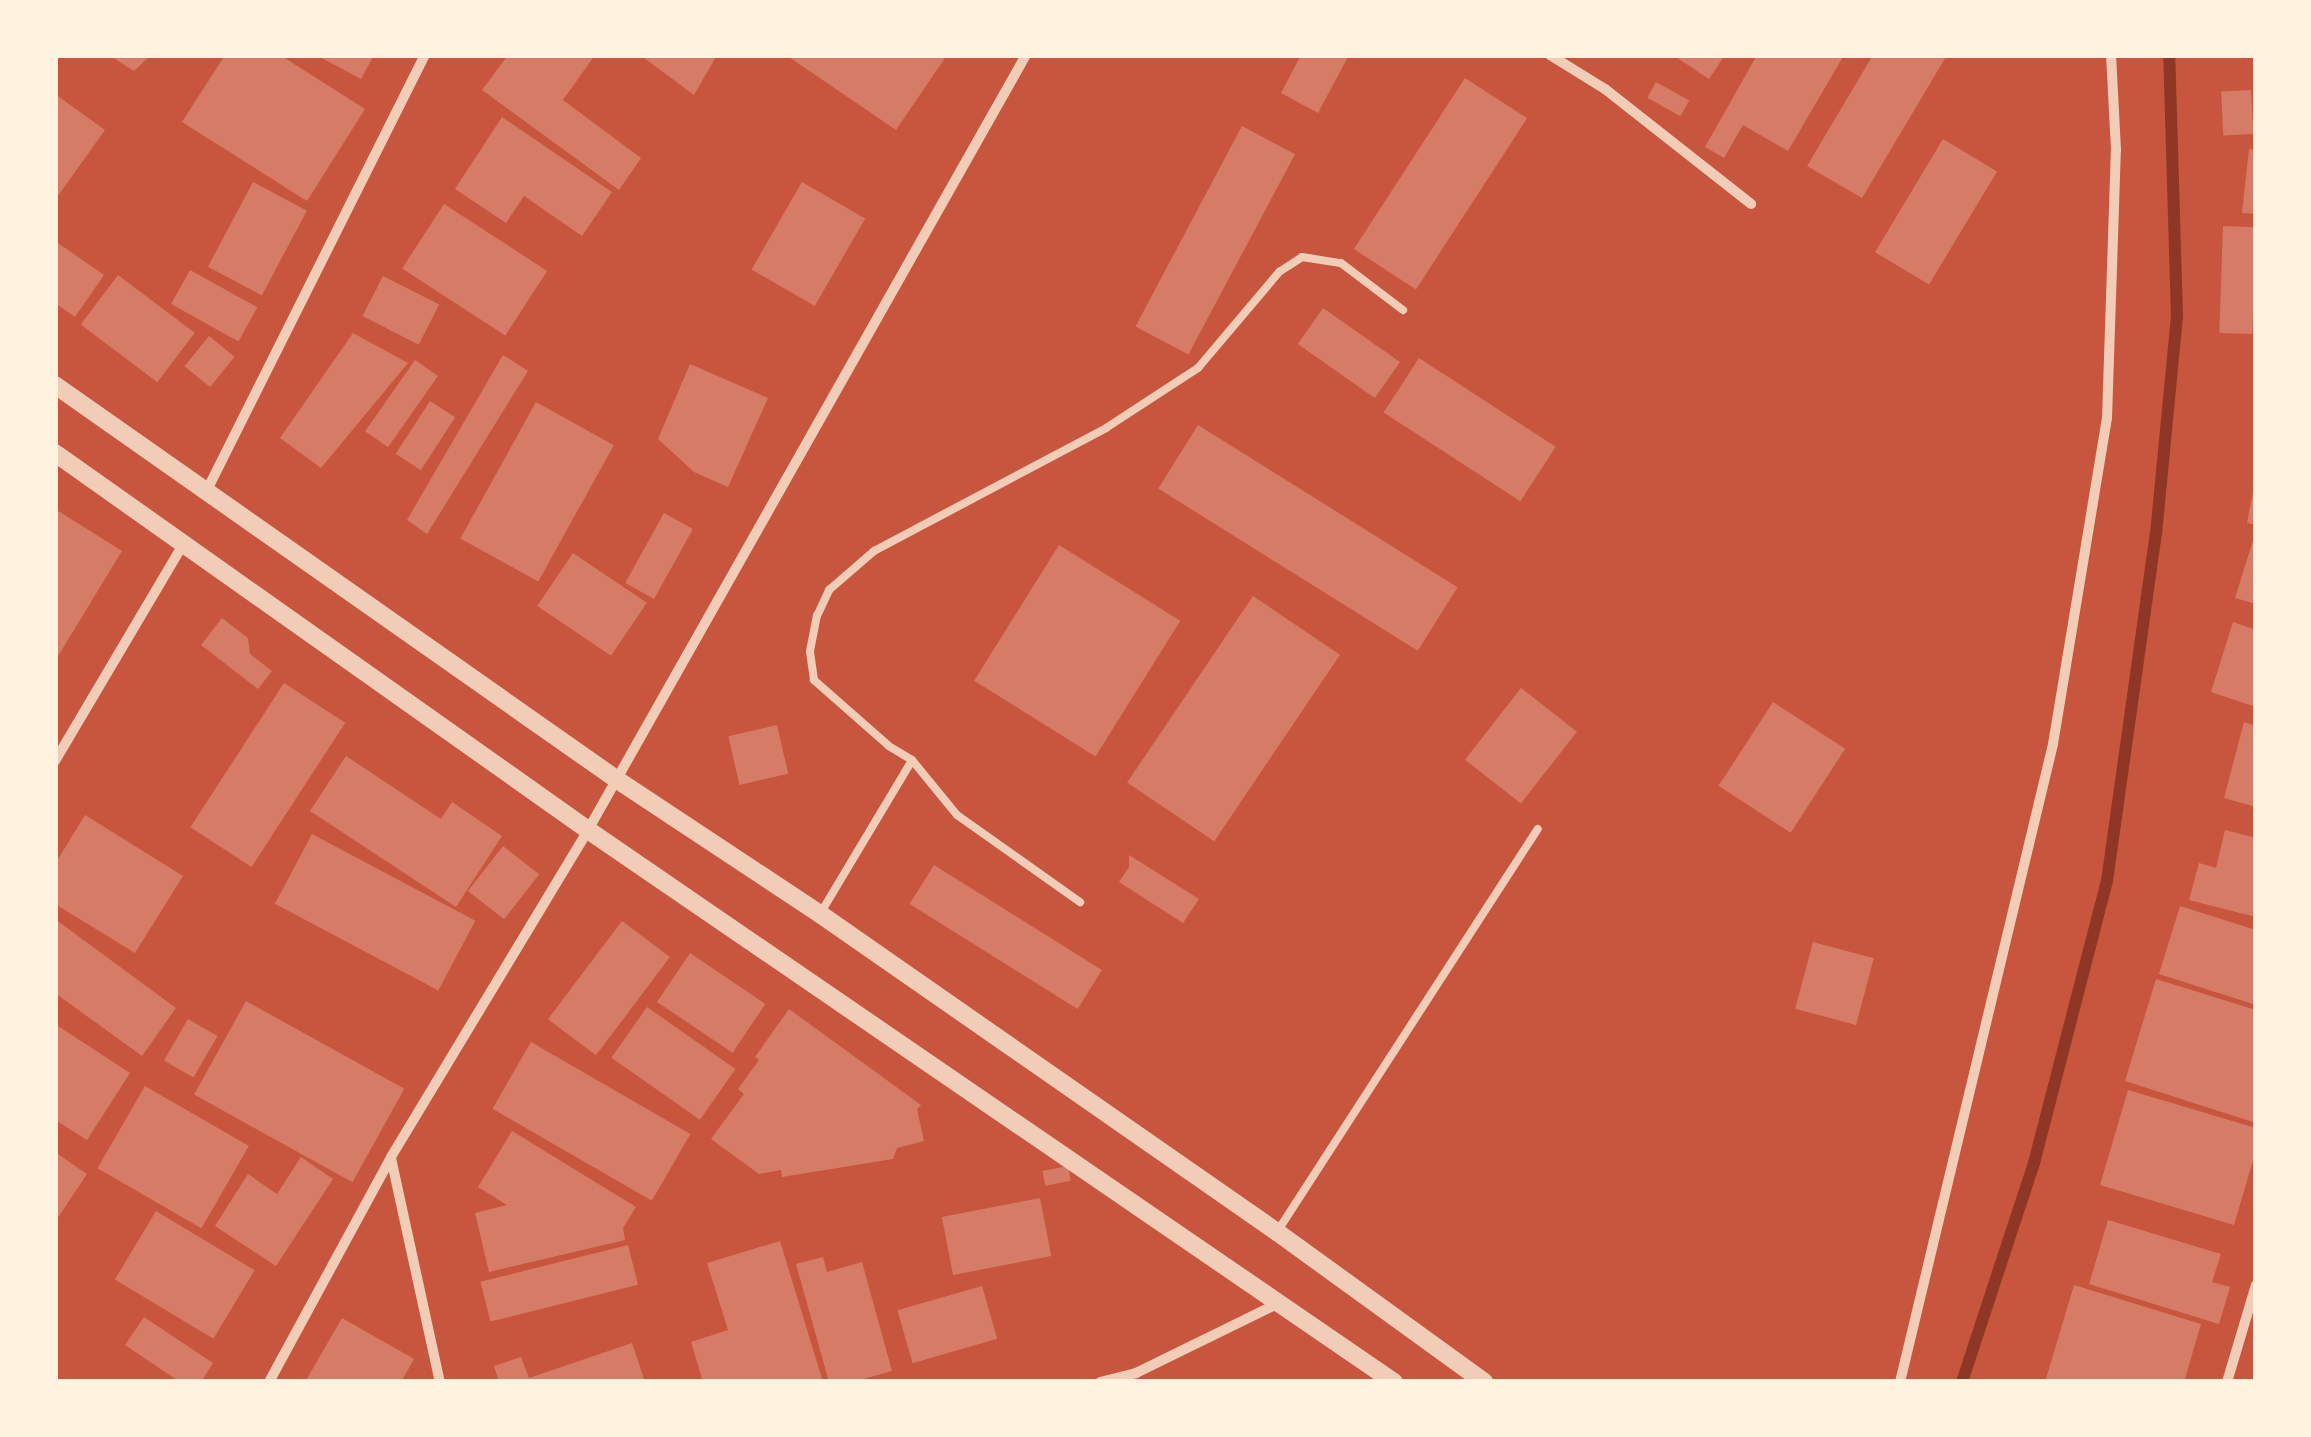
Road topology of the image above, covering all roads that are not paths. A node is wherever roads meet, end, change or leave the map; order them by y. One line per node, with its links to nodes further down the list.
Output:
1 (425, 55): 9 (street)
2 (1026, 55): 13 (street)
3 (1550, 55): 5 (street)
4 (2111, 55): 27 (street)
5 (1751, 204)
6 (1403, 310): 11 (lane)
7 (55, 385): 9 (street)
8 (55, 453): 10 (street)
9 (206, 492): 13 (street)
10 (184, 542): 12 (street); 14 (street)
11 (912, 760): 16 (lane); 17 (lane)
12 (55, 761)
13 (616, 780): 14 (street); 17 (street)
14 (588, 830): 18 (street); 21 (street)
15 (1538, 830): 19 (lane)
16 (1080, 902)
17 (820, 914): 19 (street)
18 (391, 1157): 22 (street); 23 (street)
19 (1277, 1232): 26 (street)
20 (2256, 1285): 28 (street)
21 (1281, 1302): 24 (street); 25 (street)
22 (268, 1382)
23 (440, 1382)
24 (1100, 1382)
25 (1394, 1382)
26 (1484, 1382)
27 (1900, 1382)
28 (2227, 1382)

